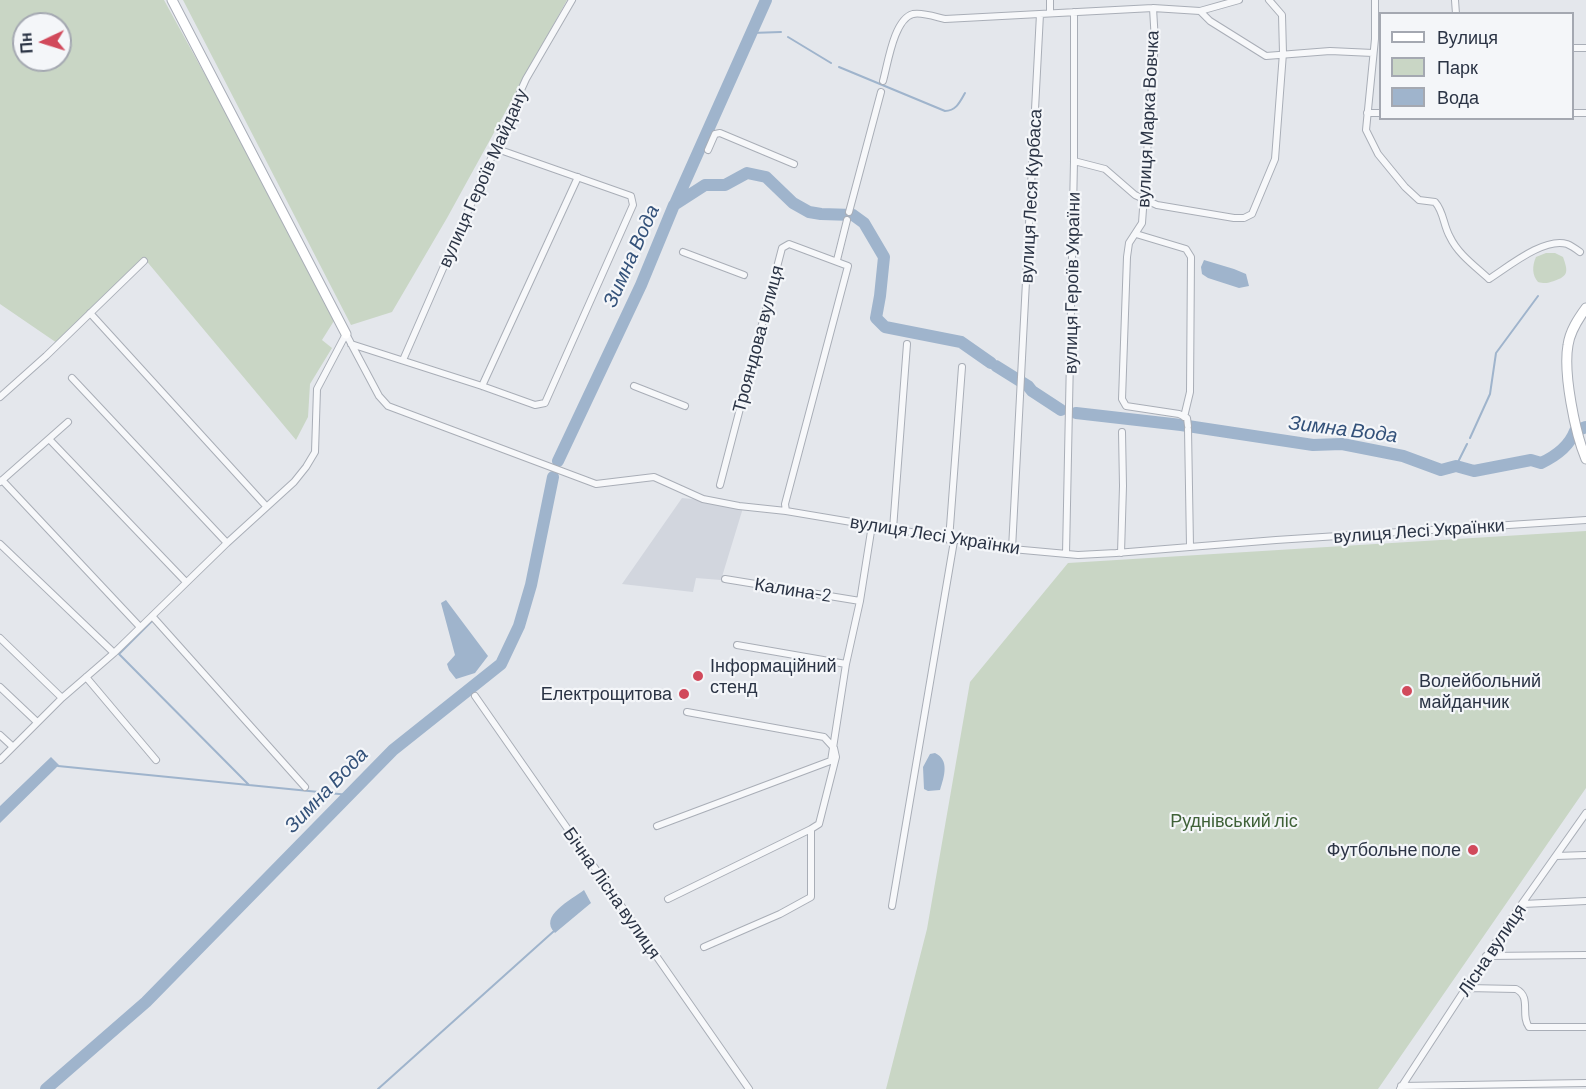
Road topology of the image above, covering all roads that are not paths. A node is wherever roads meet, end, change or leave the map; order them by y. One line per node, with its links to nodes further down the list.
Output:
1 (172, 0): 34 (street)
2 (572, 0): 19 (street, вулиця Героїв Майдану)
3 (1050, 0): 10 (street)
4 (1239, 0): 8 (street)
5 (1269, 0): 12 (street)
6 (1375, 0): 13 (street)
7 (1153, 8): 8 (street); 9 (street); 23 (street, вулиця Марка Вовчка)
8 (1200, 11): 12 (street)
9 (1074, 12): 10 (street); 20 (street, вулиця Героїв України)
10 (1050, 13): 11 (street)
11 (1040, 14): 14 (street); 60 (street, вулиця Леся Курбаса)
12 (1283, 53): 13 (street); 23 (street)
13 (1373, 53): 16 (street)
14 (883, 81)
15 (881, 92): 24 (street)
16 (1367, 113): 17 (street); 28 (street)
17 (1379, 113)
18 (708, 150): 21 (street)
19 (495, 151): 22 (street); 37 (street, вулиця Героїв Майдану)
20 (1074, 161): 23 (street); 62 (street, вулиця Героїв України)
21 (794, 164)
22 (578, 177): 40 (street); 40 (street)
23 (1144, 200): 26 (street, вулиця Марка Вовчка)
24 (849, 212)
25 (847, 220): 29 (street)
26 (1136, 234): 44 (street); 44 (street, вулиця Марка Вовчка)
27 (683, 252): 31 (street)
28 (1580, 252)
29 (837, 260): 50 (street, Трояндова вулиця); 52 (street)
30 (144, 261): 33 (street)
31 (744, 275)
32 (1586, 308): 48 (street)
33 (90, 313): 42 (street); 51 (street)
34 (346, 334): 36 (street, вулиця Лесі Українки); 51 (street)
35 (907, 344): 55 (street)
36 (351, 345): 37 (street); 52 (street, вулиця Лесі Українки)
37 (403, 360): 40 (street)
38 (962, 366): 56 (street)
39 (72, 378): 57 (street)
40 (482, 386)
41 (634, 386): 43 (street)
42 (0, 397)
43 (686, 406)
44 (1184, 417): 59 (street)
45 (68, 422): 47 (street)
46 (1122, 432): 61 (street)
47 (49, 439): 49 (street); 64 (street)
48 (1585, 458)
49 (1, 481): 67 (street)
50 (720, 485)
51 (266, 506): 57 (street)
52 (786, 511): 54 (street, вулиця Лесі Українки)
53 (1586, 520): 59 (street, вулиця Лесі Українки)
54 (872, 525): 55 (street, вулиця Лесі Українки); 65 (street)
55 (893, 529): 56 (street, вулиця Лесі Українки)
56 (951, 540): 60 (street, вулиця Лесі Українки); 93 (street)
57 (227, 543): 64 (street)
58 (0, 544): 70 (street)
59 (1190, 546): 61 (street, вулиця Лесі Українки)
60 (1012, 549): 62 (street, вулиця Лесі Українки)
61 (1121, 553): 62 (street, вулиця Лесі Українки)
62 (1066, 554)
63 (725, 579): 65 (street, Калина-2)
64 (186, 582): 66 (street)
65 (860, 601): 71 (street)
66 (152, 616): 67 (street); 84 (street)
67 (140, 627): 70 (street)
68 (0, 638): 75 (street)
69 (736, 645): 71 (street)
70 (114, 653): 72 (street)
71 (846, 664): 80 (street)
72 (86, 677): 75 (street); 83 (street)
73 (0, 687): 77 (street)
74 (475, 696): 101 (street, Бічна Лісна вулиця)
75 (62, 698): 77 (street)
76 (687, 712): 80 (street)
77 (37, 722): 79 (street)
78 (0, 735): 79 (street)
79 (12, 746): 82 (street)
80 (834, 748): 81 (street)
81 (834, 759): 86 (street); 87 (street)
82 (0, 760)
83 (156, 760)
84 (305, 787)
85 (1586, 813): 89 (street, Лісна вулиця)
86 (657, 826)
87 (811, 829): 90 (street); 94 (street)
88 (1586, 855): 89 (street)
89 (1556, 856): 92 (street, Лісна вулиця)
90 (668, 899)
91 (1586, 901): 92 (street)
92 (1522, 904): 96 (street, Лісна вулиця)
93 (892, 906)
94 (704, 947)
95 (1586, 955): 96 (street)
96 (1486, 956): 97 (street, Лісна вулиця)
97 (1467, 988): 98 (street); 100 (street, Лісна вулиця)
98 (1586, 1027)
99 (1586, 1083): 100 (street)
100 (1401, 1088)
101 (750, 1089)

